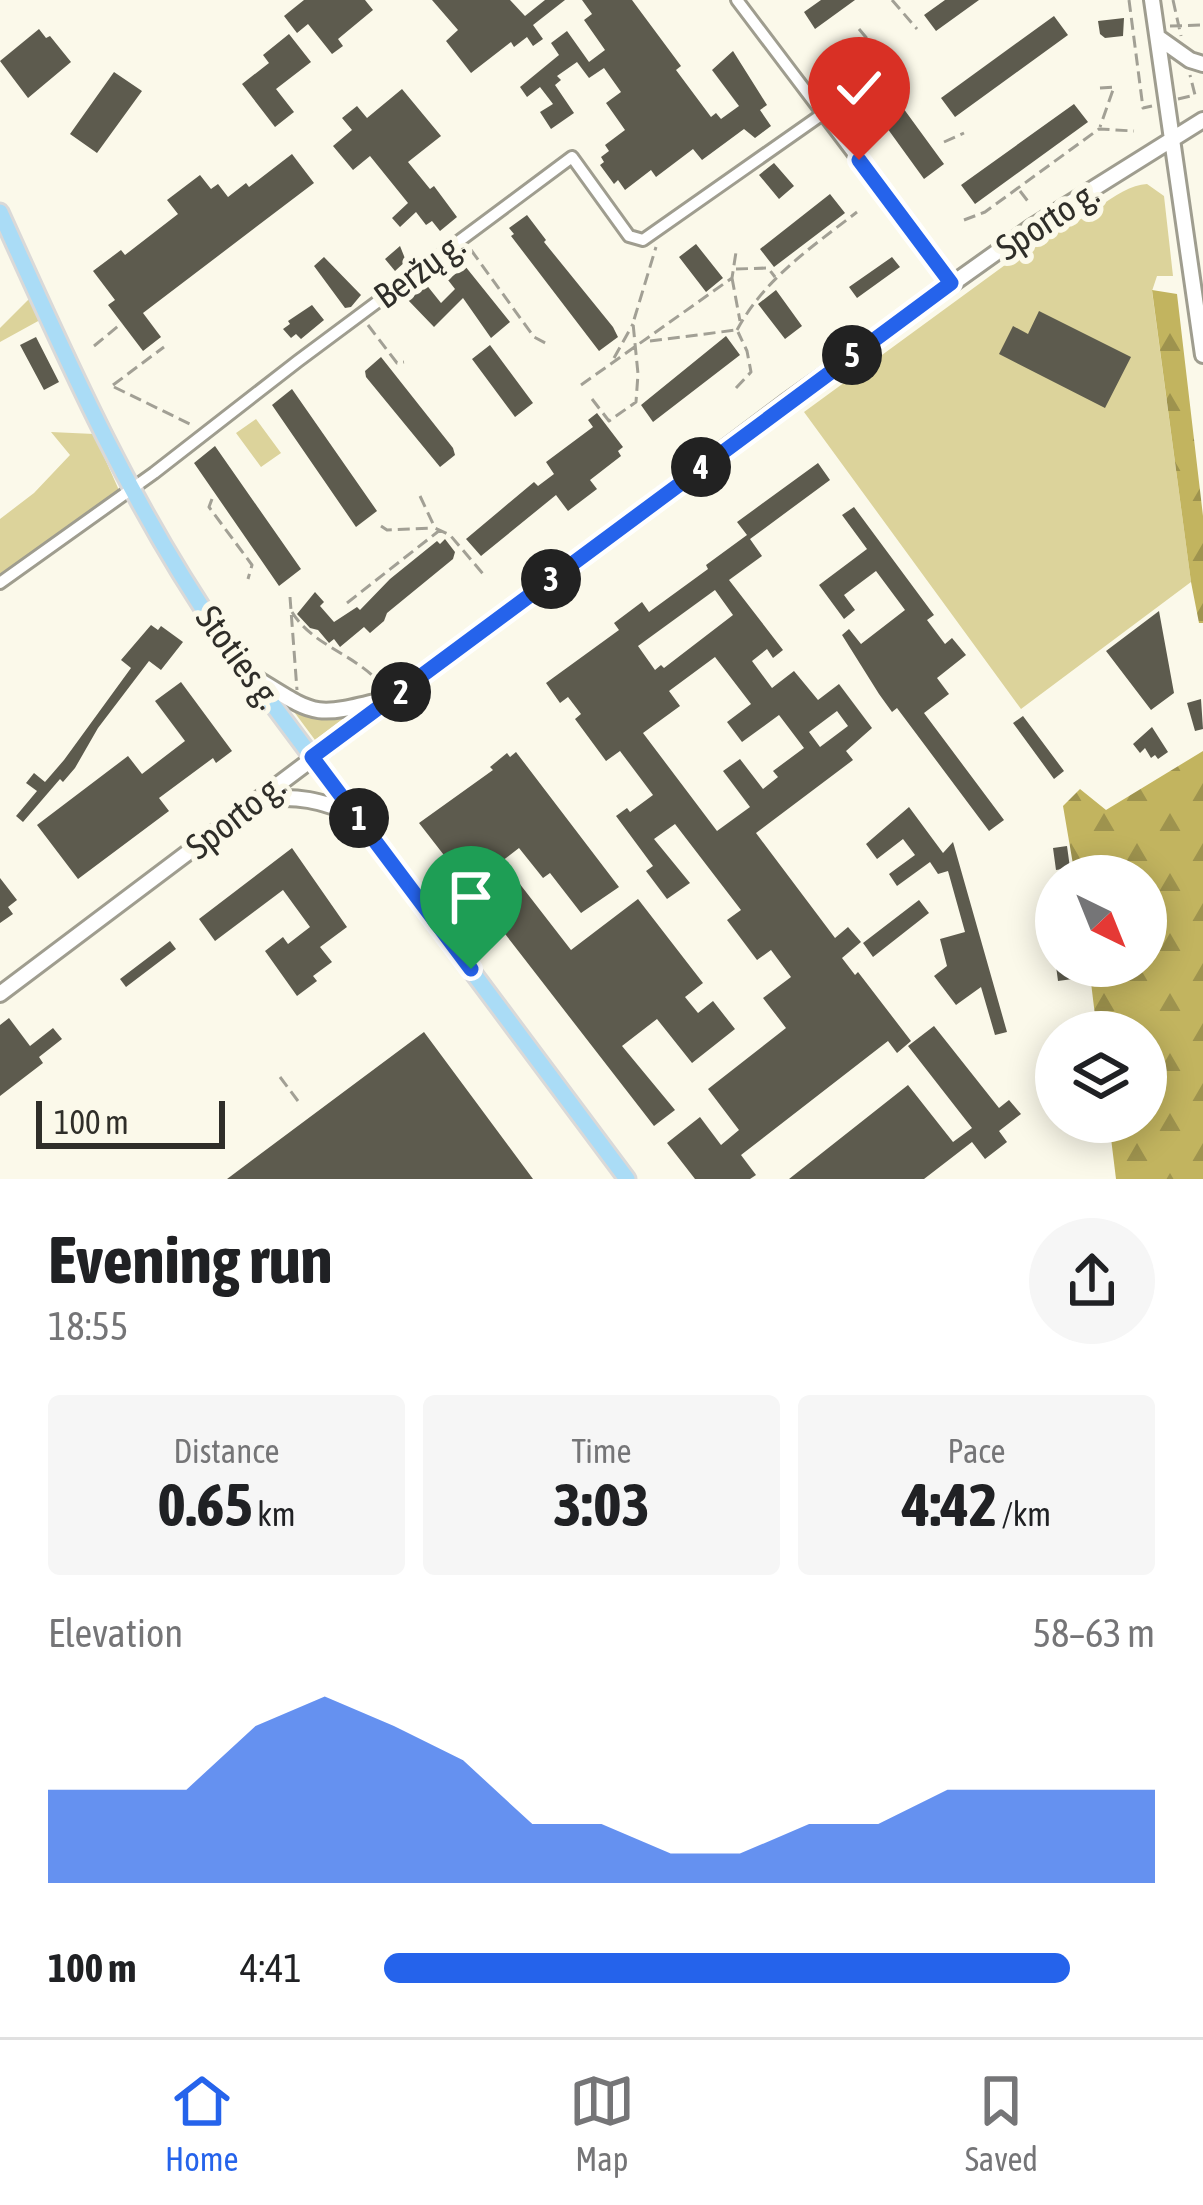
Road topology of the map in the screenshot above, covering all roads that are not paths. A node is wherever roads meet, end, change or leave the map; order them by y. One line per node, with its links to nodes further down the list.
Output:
1 (737, 0): 5 (street)
2 (1152, 0): 3 (street)
3 (1158, 33): 4 (street); 7 (street)
4 (1203, 64)
5 (824, 113): 9 (street); 11 (street, Beržų g.)
6 (1203, 120): 7 (street, Sporto g.)
7 (1174, 139): 9 (street, Sporto g.); 10 (street)
8 (0, 212): 11 (main road, Stoties g.)
9 (951, 283): 14 (street, Sporto g.)
10 (1203, 355)
11 (131, 487): 12 (street, Beržų g.); 13 (main road, Stoties g.)
12 (0, 583)
13 (250, 675): 14 (street); 15 (main road, Stoties g.)
14 (394, 698): 15 (street, Sporto g.)
15 (312, 757): 16 (street, Sporto g.); 17 (main road, Stoties g.)
16 (254, 801): 17 (street); 18 (street, Sporto g.)
17 (357, 815): 19 (main road, Stoties g.)
18 (0, 994)
19 (627, 1179)

